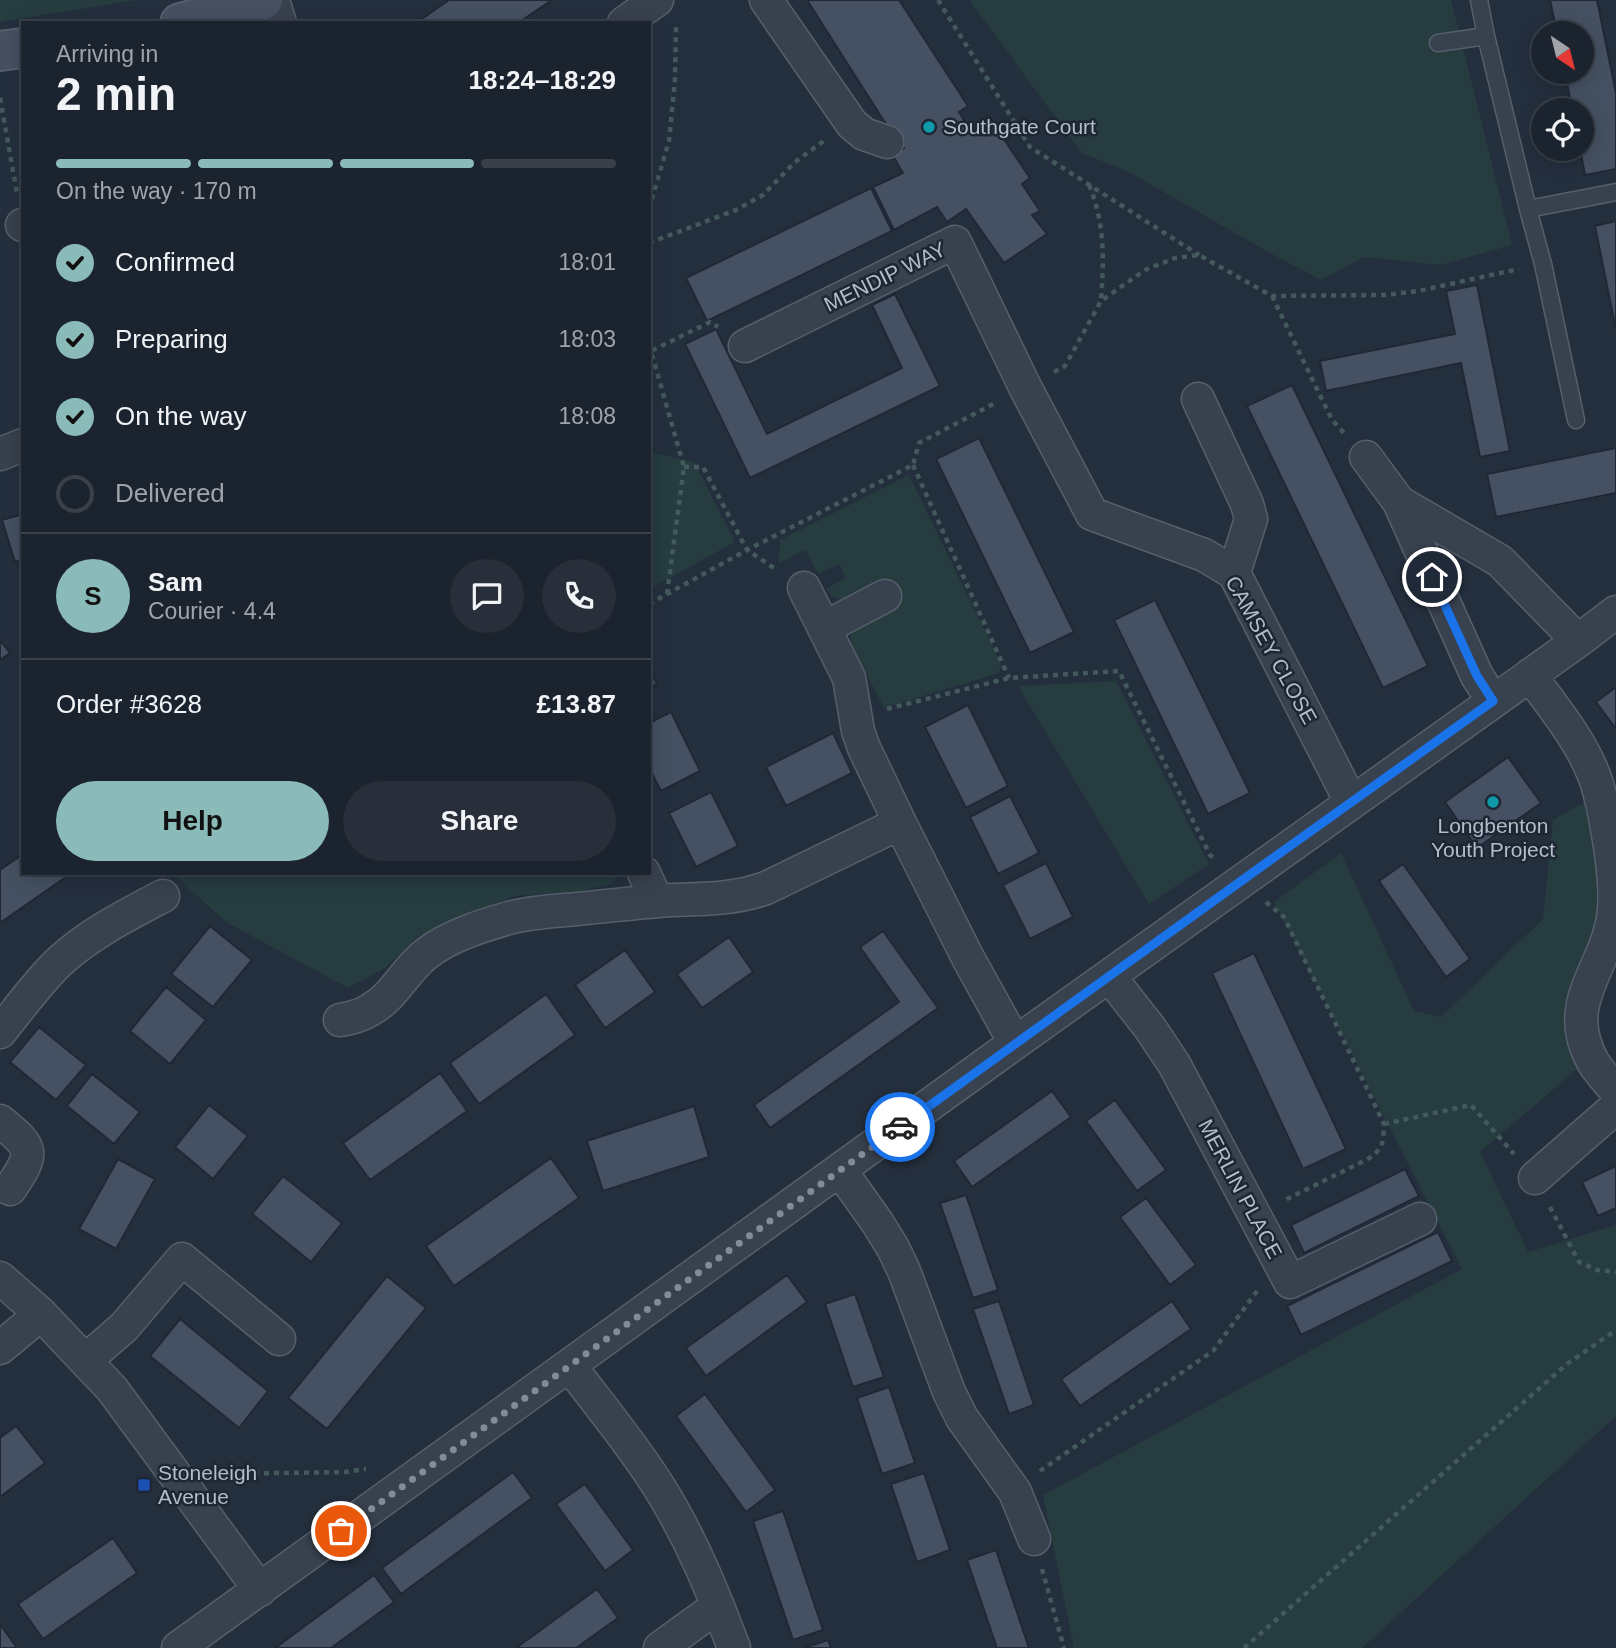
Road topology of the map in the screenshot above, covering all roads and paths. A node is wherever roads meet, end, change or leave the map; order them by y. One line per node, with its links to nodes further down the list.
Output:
1 (262, 0): 7 (street)
2 (273, 0): 8 (street)
3 (766, 0): 15 (street)
4 (938, 0): 16 (path)
5 (1479, 0): 10 (lane)
6 (666, 10): 9 (street); 18 (path)
7 (188, 21)
8 (279, 21)
9 (630, 21)
10 (1486, 36): 11 (lane); 19 (lane)
11 (1438, 43)
12 (21, 48): 13 (street)
13 (0, 51)
14 (0, 98): 20 (path)
15 (875, 138): 21 (path)
16 (1088, 183): 22 (path); 25 (path)
17 (1616, 192): 19 (lane)
18 (651, 202)
19 (1528, 209): 23 (lane)
20 (21, 214)
21 (651, 242)
22 (1199, 255): 24 (path); 25 (path)
23 (1543, 264): 24 (path); 31 (lane)
24 (1272, 296): 34 (path)
25 (1101, 301): 29 (path)
26 (745, 346): 27 (path); 29 (street, MENDIP WAY)
27 (651, 351)
28 (651, 354): 36 (path)
29 (1025, 387): 35 (path); 39 (street, CAMSEY CLOSE)
30 (1198, 399): 39 (street)
31 (1576, 420)
32 (21, 446): 33 (street)
33 (0, 454)
34 (1366, 457): 37 (street)
35 (913, 465): 38 (path); 48 (path)
36 (684, 467): 38 (path); 41 (path)
37 (1399, 502): 46 (street); 49 (street)
38 (747, 550): 40 (path); 41 (path)
39 (1234, 573): 50 (street, CAMSEY CLOSE)
40 (804, 588): 45 (street)
41 (667, 595): 43 (path)
42 (885, 596): 45 (street)
43 (651, 603)
44 (1616, 611): 46 (street)
45 (824, 628): 51 (street)
46 (1578, 641): 47 (street)
47 (1530, 674): 49 (street); 59 (street)
48 (1009, 678)
49 (1493, 701): 50 (street)
50 (1352, 802): 55 (street)
51 (900, 823): 54 (street); 58 (street)
52 (645, 875): 54 (street)
53 (163, 896): 57 (street)
54 (657, 901): 56 (street)
55 (1110, 976): 58 (street); 65 (street, MERLIN PLACE)
56 (340, 1020)
57 (0, 1032)
58 (1015, 1043): 62 (street)
59 (1616, 1091)
60 (1616, 1107): 63 (street)
61 (0, 1121): 64 (street)
62 (840, 1170): 72 (street); 75 (street)
63 (1535, 1178)
64 (10, 1189)
65 (1420, 1219)
66 (0, 1278): 67 (street)
67 (41, 1314): 70 (street); 71 (street)
68 (1616, 1330): 81 (path)
69 (279, 1339): 71 (street)
70 (0, 1348)
71 (86, 1360): 74 (street)
72 (570, 1366): 76 (street); 77 (street)
73 (369, 1468): 74 (path)
74 (175, 1474): 76 (street)
75 (1034, 1539)
76 (260, 1590): 78 (street)
77 (718, 1606): 79 (street); 80 (street)
78 (178, 1648)
79 (660, 1648)
80 (734, 1648)
81 (1244, 1648)

